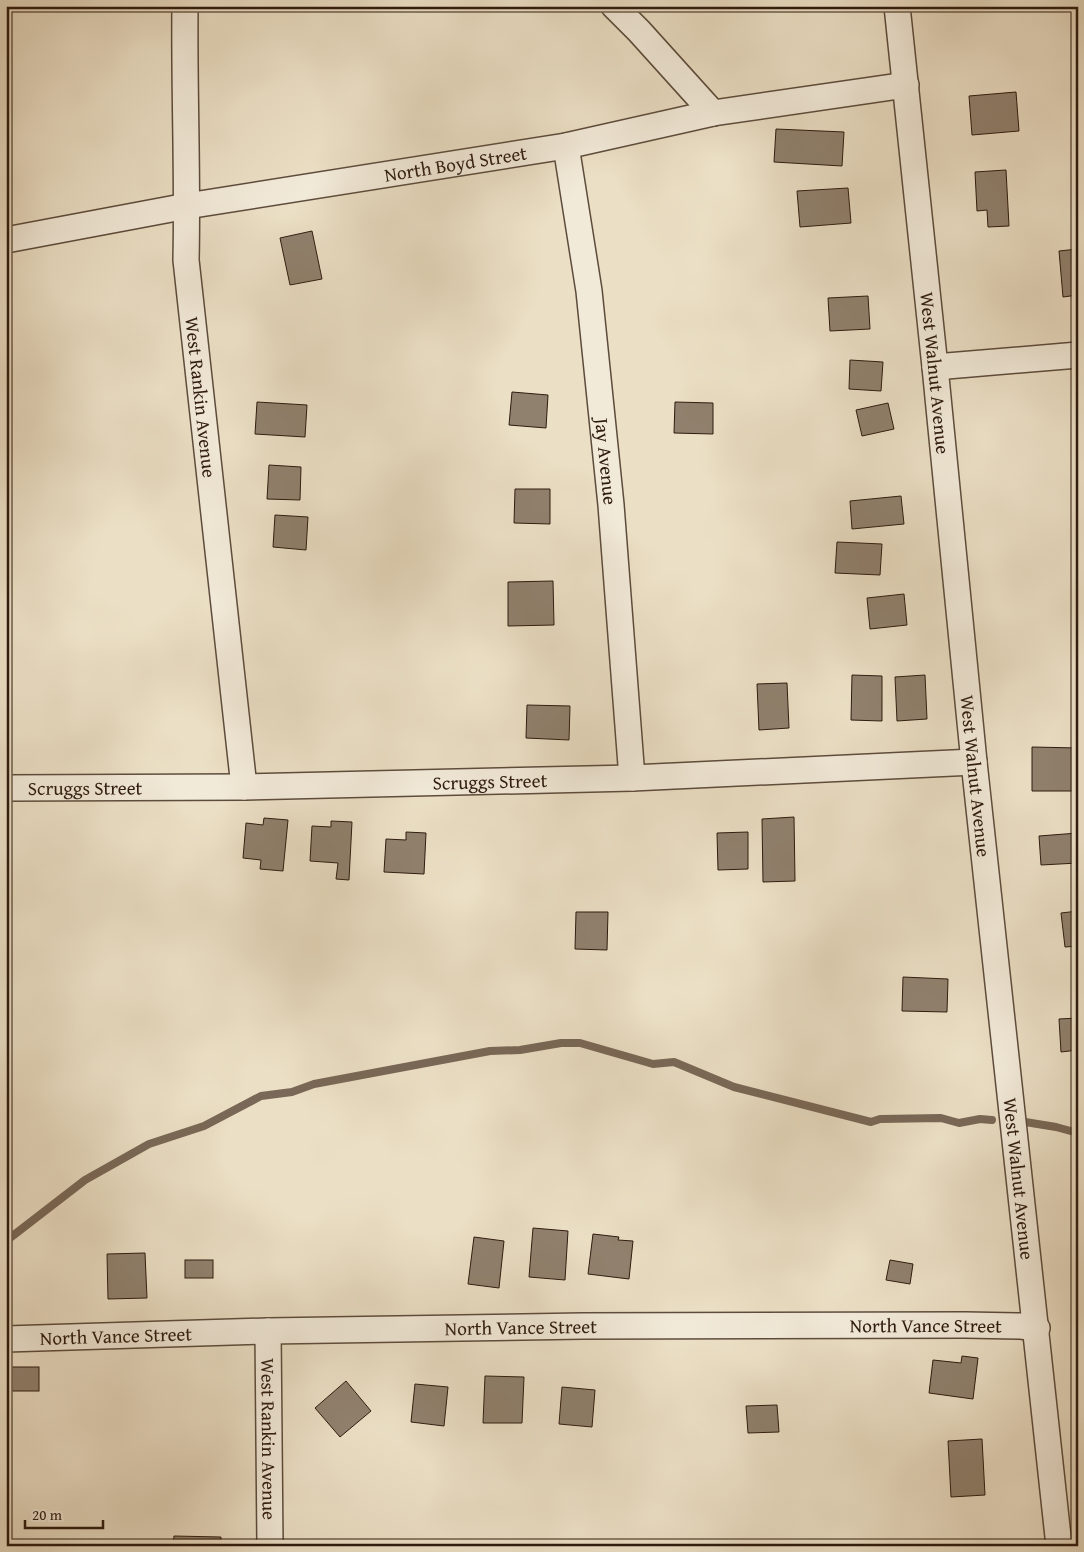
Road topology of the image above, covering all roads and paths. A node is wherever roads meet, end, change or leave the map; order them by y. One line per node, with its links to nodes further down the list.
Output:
1 (185, 6): 7 (street, West Rankin Avenue)
2 (614, 6): 5 (street)
3 (897, 6): 4 (street, West Walnut Avenue)
4 (906, 85): 5 (street, North Boyd Street); 10 (street, West Walnut Avenue)
5 (713, 113): 6 (street, North Boyd Street)
6 (566, 146): 7 (street, North Boyd Street); 12 (street, Jay Avenue)
7 (187, 206): 8 (street, North Boyd Street); 14 (street, West Rankin Avenue)
8 (6, 240)
9 (1078, 354): 10 (street)
10 (935, 367): 11 (street, West Walnut Avenue)
11 (974, 762): 12 (street, Scruggs Street); 15 (street, West Walnut Avenue)
12 (632, 778): 14 (street, Scruggs Street)
13 (6, 788): 14 (street, Scruggs Street)
14 (244, 788)
15 (1036, 1328): 16 (street, North Vance Street); 19 (street, West Walnut Avenue)
16 (268, 1331): 17 (street, North Vance Street); 18 (street, West Rankin Avenue)
17 (6, 1340)
18 (270, 1546)
19 (1059, 1546)

